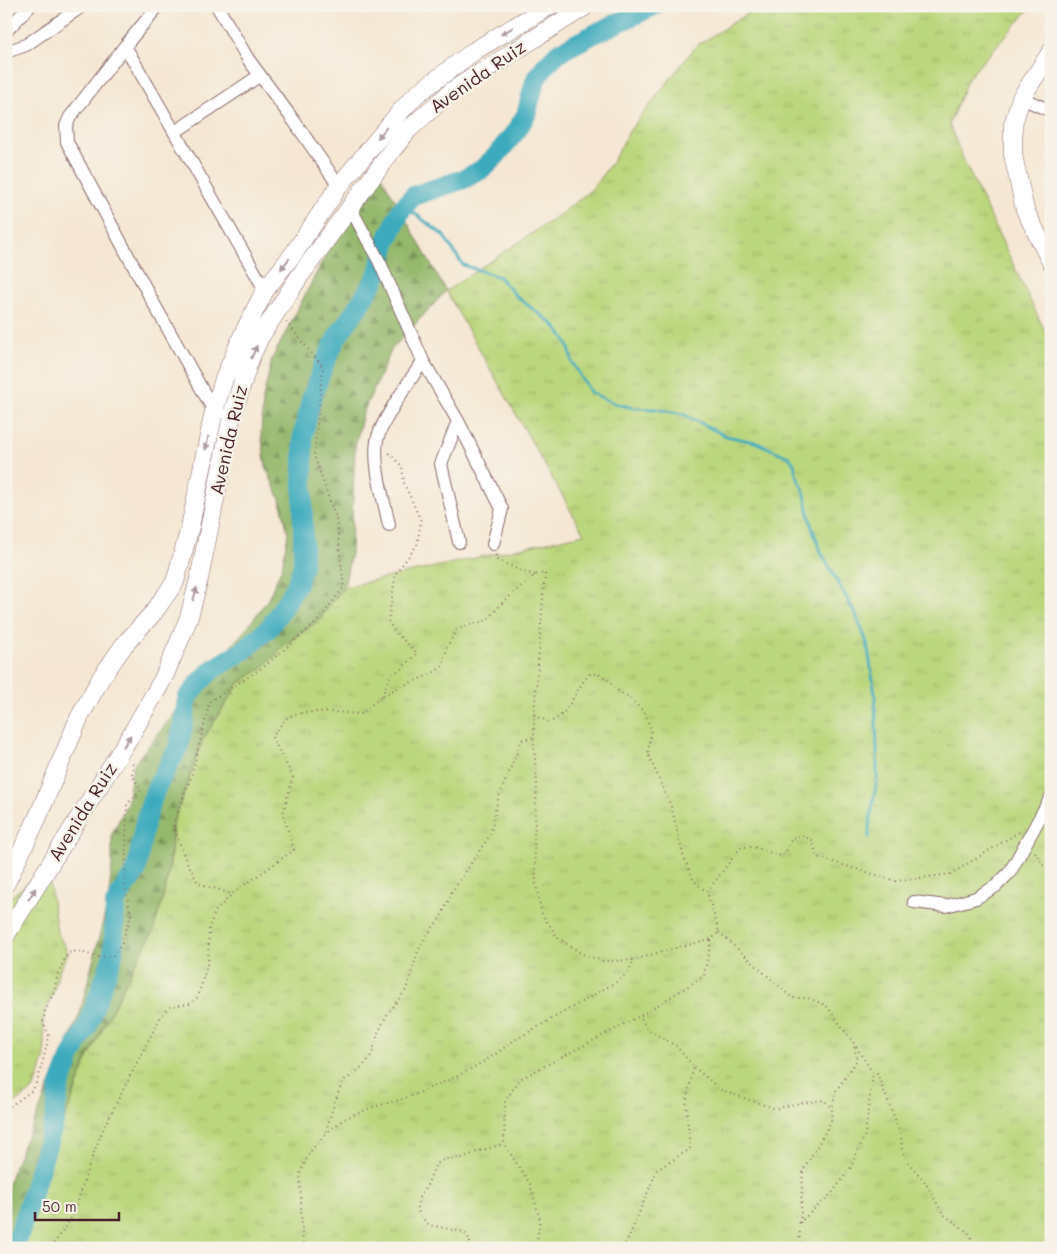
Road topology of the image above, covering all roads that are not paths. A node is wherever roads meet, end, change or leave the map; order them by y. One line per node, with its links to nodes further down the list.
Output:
1 (30, 6): 7 (street)
2 (82, 6): 9 (street)
3 (158, 6): 8 (street)
4 (217, 6): 11 (street)
5 (549, 6): 15 (street, Avenida Ruiz, one-way to 15)
6 (575, 9): 16 (street, Avenida Ruiz)
7 (6, 31)
8 (125, 46): 14 (street); 20 (street)
9 (6, 52)
10 (1051, 52): 12 (street)
11 (259, 76): 14 (street); 15 (street)
12 (1021, 98): 13 (street); 17 (street)
13 (1051, 111)
14 (175, 132): 18 (street)
15 (339, 186): 18 (street, Avenida Ruiz, one-way to 18)
16 (350, 208): 19 (street); 21 (street, Avenida Ruiz, one-way to 16)
17 (1051, 262)
18 (265, 290): 20 (street, Avenida Ruiz)
19 (423, 361): 22 (street); 23 (street)
20 (214, 410): 21 (street); 27 (street, Avenida Ruiz, one-way to 27)
21 (232, 415): 29 (street, Avenida Ruiz, one-way to 21)
22 (458, 422): 24 (street); 25 (street)
23 (389, 525)
24 (459, 542)
25 (493, 544)
26 (1051, 798): 28 (street)
27 (6, 883)
28 (914, 902)
29 (6, 935)

